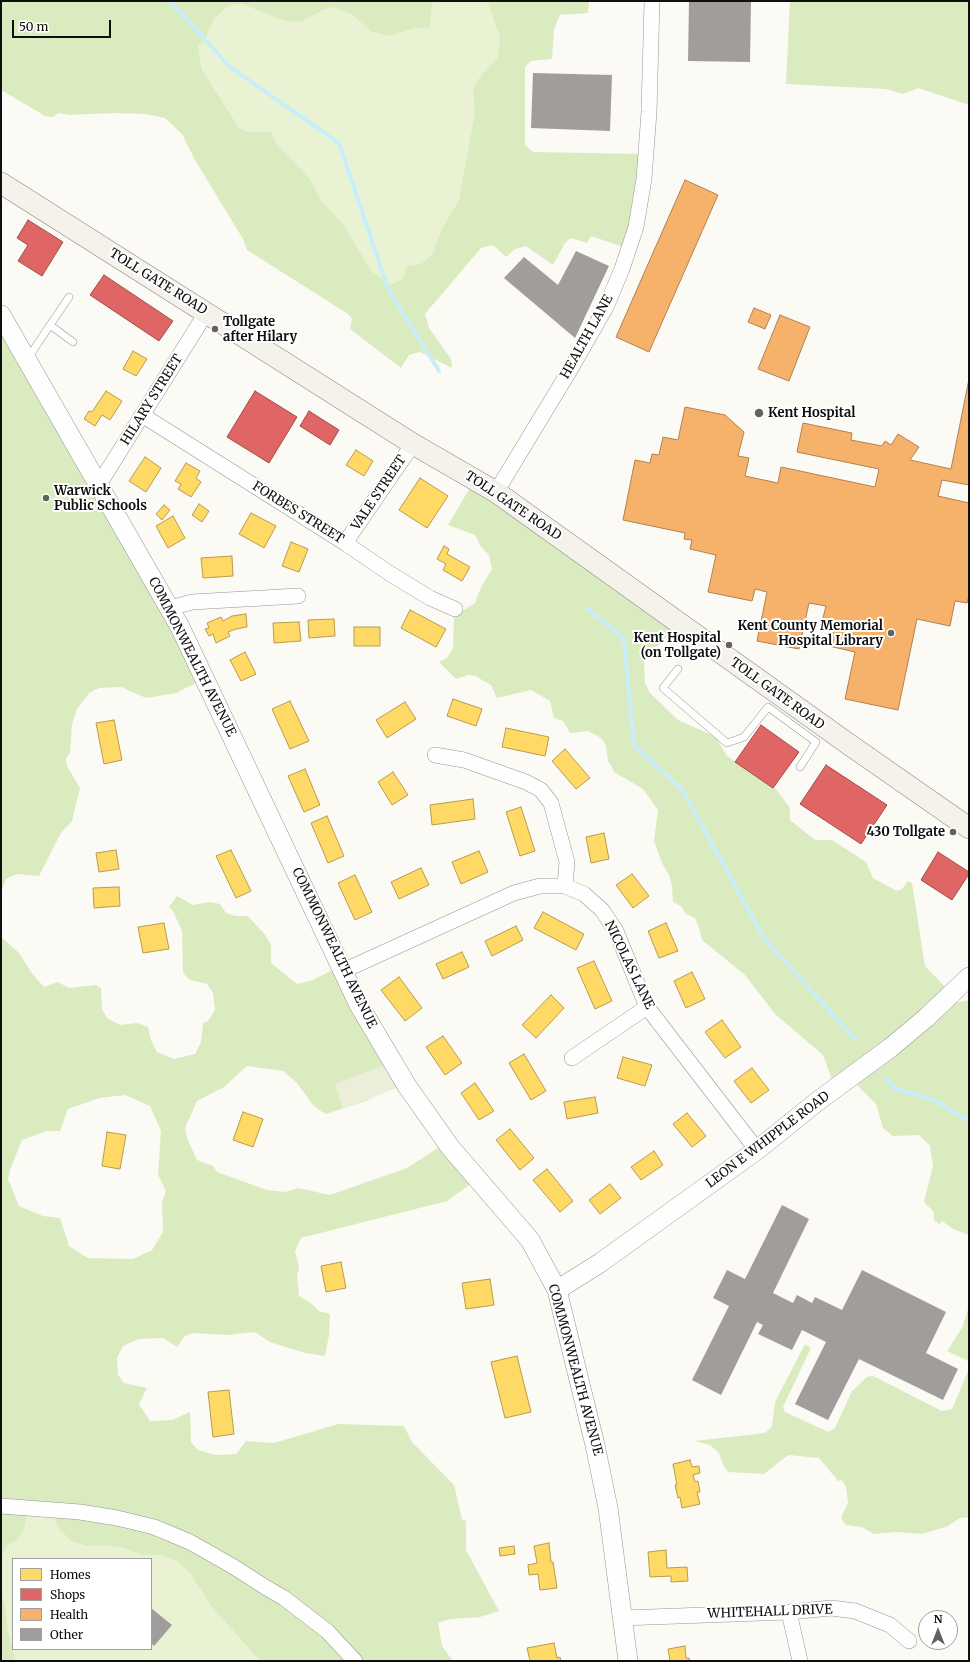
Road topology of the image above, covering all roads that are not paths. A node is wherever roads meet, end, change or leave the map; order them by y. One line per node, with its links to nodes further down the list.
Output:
1 (652, 1): 12 (street, HEALTH LANE)
2 (1, 183): 4 (main road, TOLL GATE ROAD)
3 (69, 297): 6 (lane)
4 (206, 313): 9 (street, HILARY STREET); 10 (main road, TOLL GATE ROAD)
5 (1, 315): 8 (street, COMMONWEALTH AVENUE)
6 (50, 325): 7 (lane); 8 (lane)
7 (73, 342)
8 (26, 360): 11 (street, COMMONWEALTH AVENUE)
9 (142, 415): 11 (street, HILARY STREET); 13 (street, FORBES STREET)
10 (413, 444): 12 (main road, TOLL GATE ROAD); 13 (street, VALE STREET)
11 (98, 486): 15 (street, COMMONWEALTH AVENUE)
12 (496, 492): 18 (main road, TOLL GATE ROAD)
13 (345, 543): 16 (street, FORBES STREET)
14 (298, 596): 15 (street)
15 (170, 608): 24 (street, COMMONWEALTH AVENUE)
16 (455, 609)
17 (678, 669): 18 (lane)
18 (778, 704): 19 (main road, TOLL GATE ROAD)
19 (820, 735): 21 (lane); 22 (main road, TOLL GATE ROAD)
20 (435, 755): 23 (street)
21 (800, 767)
22 (969, 828)
23 (565, 886): 24 (street, NICOLAS LANE); 26 (street, NICOLAS LANE)
24 (343, 970): 29 (street, COMMONWEALTH AVENUE)
25 (969, 977): 28 (street, LEON E WHIPPLE ROAD)
26 (648, 1007): 27 (street); 28 (street, NICOLAS LANE)
27 (572, 1058)
28 (757, 1150): 29 (street, LEON E WHIPPLE ROAD)
29 (557, 1290): 32 (street, COMMONWEALTH AVENUE)
30 (1, 1506): 34 (street)
31 (789, 1612): 32 (street, WHITEHALL DRIVE); 33 (street, WHITEHALL DRIVE); 36 (street)
32 (622, 1618): 35 (street, COMMONWEALTH AVENUE)
33 (909, 1641)
34 (355, 1661)
35 (628, 1661)
36 (800, 1661)

